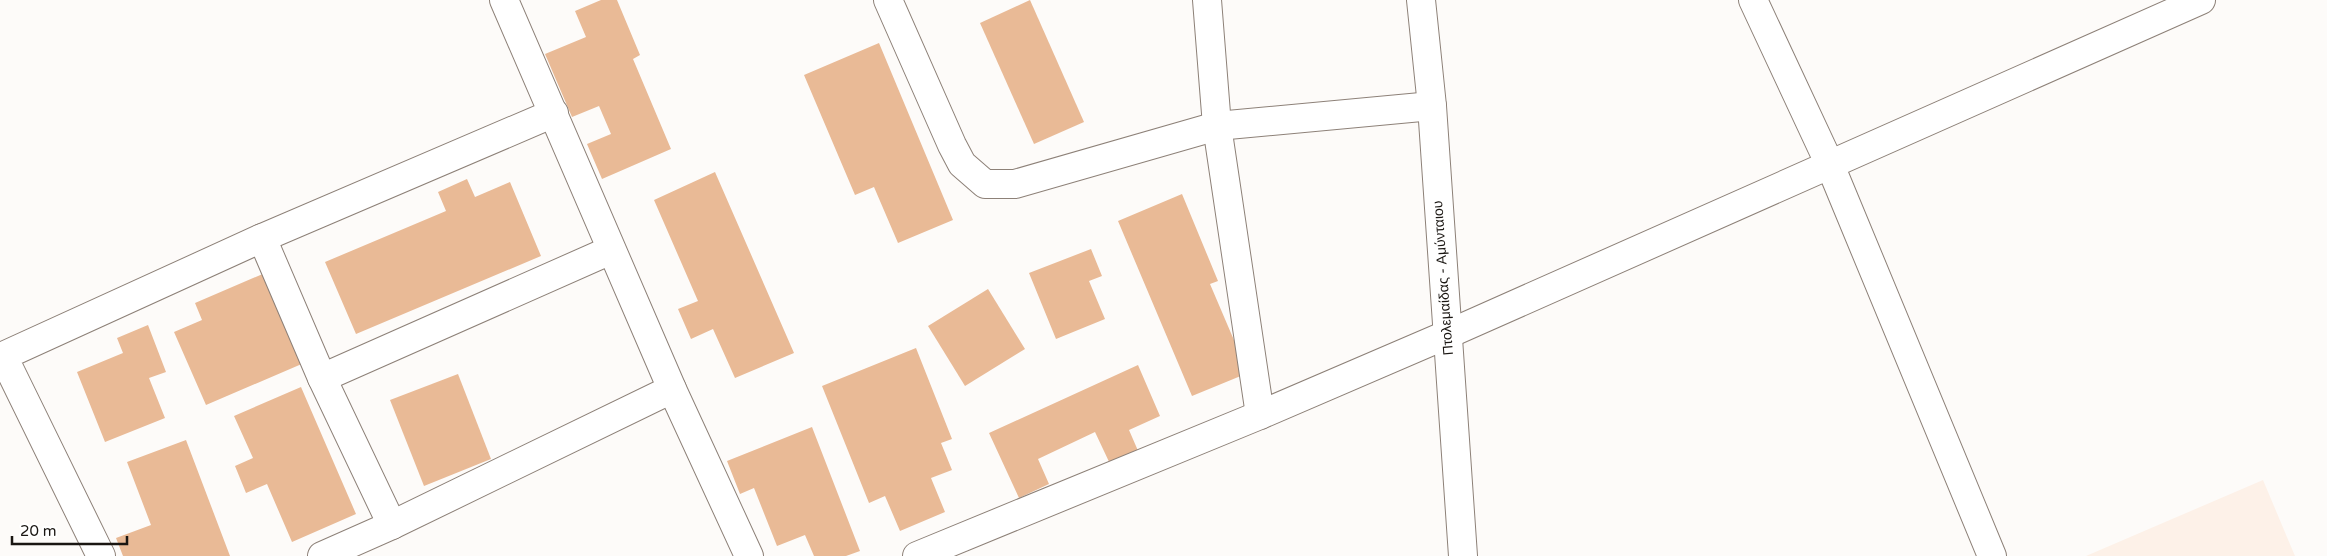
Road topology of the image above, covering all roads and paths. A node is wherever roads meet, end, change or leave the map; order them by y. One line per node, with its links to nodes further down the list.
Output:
1 (504, 0): 8 (street)
2 (888, 0): 9 (street)
3 (1207, 0): 9 (street)
4 (1421, 0): 7 (street, Πτολεμαίδας - Αμύνταιου)
5 (1753, 0): 10 (street)
6 (2201, 0): 10 (street)
7 (1432, 106): 9 (street); 13 (street, Πτολεμαίδας - Αμύνταιου)
8 (554, 113): 11 (street); 12 (street)
9 (1217, 126): 16 (street)
10 (1830, 165): 13 (street); 23 (street)
11 (262, 238): 14 (street); 18 (street)
12 (611, 250): 14 (street); 15 (street)
13 (1446, 334): 16 (street); 22 (street, Πτολεμαίδας - Αμύνταιου)
14 (322, 378): 17 (street)
15 (672, 388): 17 (street); 20 (street)
16 (1260, 415): 21 (street)
17 (392, 525): 19 (street)
18 (101, 556)
19 (322, 556)
20 (749, 556)
21 (917, 556)
22 (1463, 556)
23 (1992, 556)

